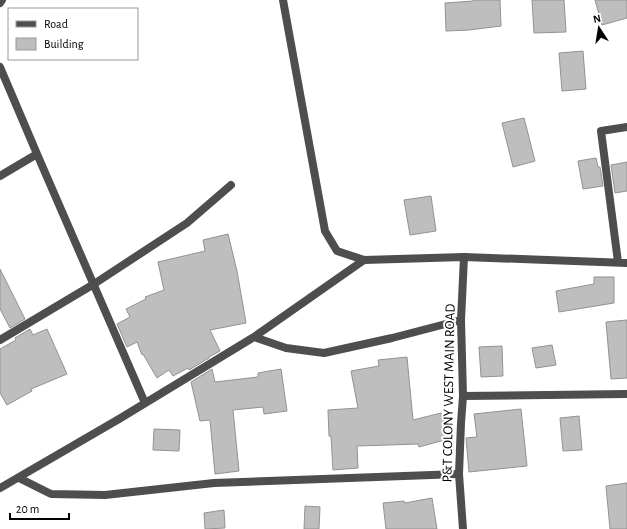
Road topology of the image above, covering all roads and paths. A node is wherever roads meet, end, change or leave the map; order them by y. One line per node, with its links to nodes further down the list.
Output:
1 (2, 0): 3 (street)
2 (283, 0): 10 (street)
3 (0, 3)
4 (0, 67): 6 (street)
5 (627, 127): 11 (street)
6 (37, 154): 7 (street); 13 (street)
7 (0, 176)
8 (231, 185): 13 (street)
9 (464, 257): 10 (street); 11 (street); 14 (street, P&T COLONY WEST MAIN ROAD)
10 (364, 260): 15 (street)
11 (618, 262): 12 (street)
12 (627, 263)
13 (94, 284): 16 (street); 19 (street)
14 (461, 320): 15 (street); 18 (street, P&T COLONY WEST MAIN ROAD)
15 (254, 337): 19 (street)
16 (0, 340)
17 (627, 394): 18 (street)
18 (463, 396): 20 (street, P&T COLONY WEST MAIN ROAD)
19 (145, 403): 21 (street)
20 (459, 474): 21 (street); 23 (street, P&T COLONY WEST MAIN ROAD)
21 (19, 478): 22 (street)
22 (0, 488)
23 (463, 529)

